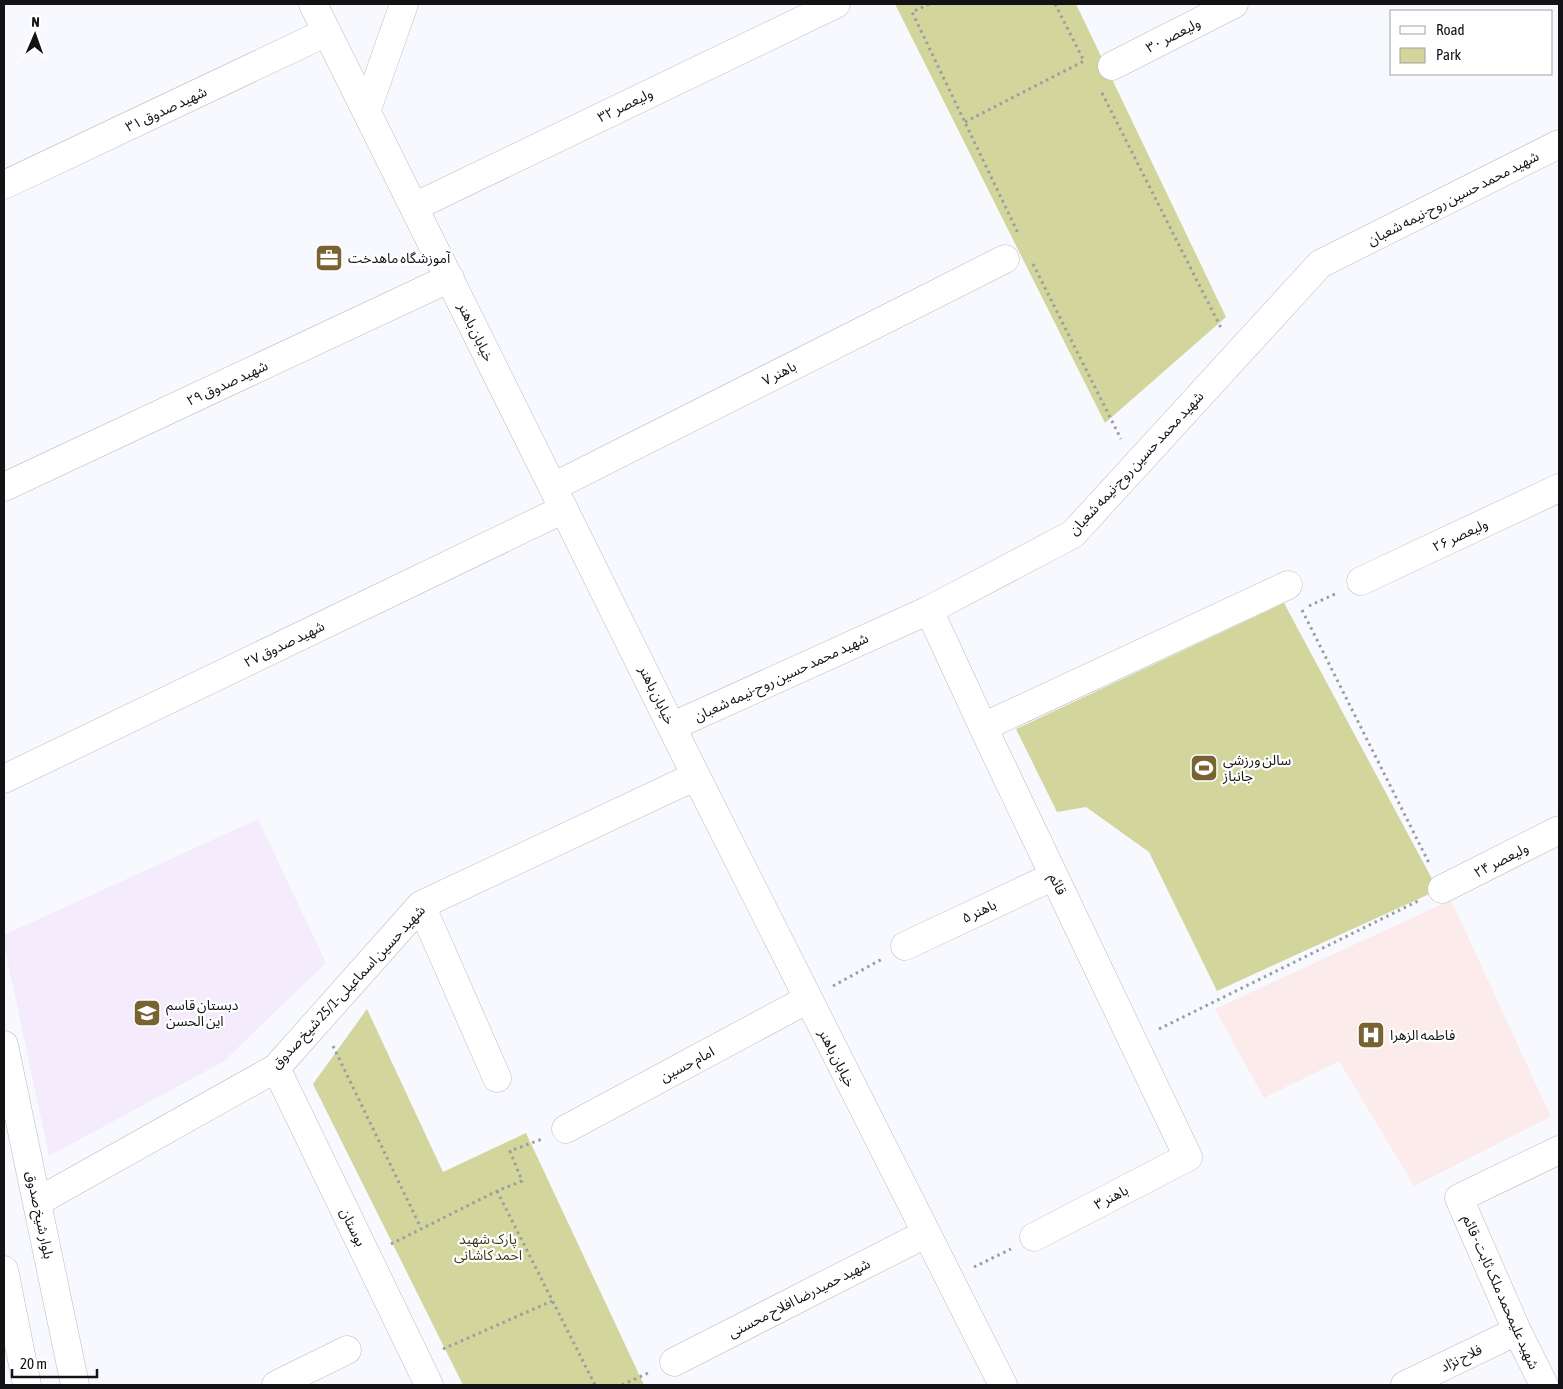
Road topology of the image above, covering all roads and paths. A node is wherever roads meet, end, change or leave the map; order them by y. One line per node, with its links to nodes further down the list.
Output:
1 (313, 4): 7 (street, خیابان باهنر)
2 (404, 4): 10 (street)
3 (836, 4): 14 (street, ولیعصر ۳۲)
4 (929, 4): 11 (path)
5 (1055, 4): 8 (path)
6 (1234, 4): 9 (street, ولیعصر ۳۰)
7 (327, 32): 10 (street, خیابان باهنر); 13 (street, شهید صدوق ۳۱)
8 (1084, 62): 9 (path); 11 (path)
9 (1100, 73): 18 (path)
10 (367, 109): 14 (street, خیابان باهنر)
11 (965, 122): 15 (path)
12 (1559, 144): 18 (street, شهید محمد حسین روح-نیمه شعبان)
13 (4, 185)
14 (414, 207): 17 (street, خیابان باهنر)
15 (1018, 233)
16 (1018, 259): 19 (path); 22 (street, باهنر ۷)
17 (450, 278): 20 (street, شهید صدوق ۲۹); 22 (street, خیابان باهنر)
18 (1235, 356): 19 (street, شهید محمد حسین روح-نیمه شعبان)
19 (1134, 467): 25 (street, شهید محمد حسین روح-نیمه شعبان)
20 (4, 487)
21 (1559, 488): 23 (street, ولیعصر ۲۶)
22 (559, 498): 26 (street, خیابان باهنر); 29 (street, شهید صدوق ۲۷)
23 (1361, 581): 32 (path)
24 (1288, 585): 27 (street)
25 (929, 610): 26 (street, شهید محمد حسین روح-نیمه شعبان); 27 (street, قائم)
26 (673, 726): 28 (street, خیابان باهنر)
27 (983, 727): 31 (street, قائم)
28 (696, 776): 33 (street, شهید حسین اسماعیلی-25/1 شیخ صدوق); 35 (street, خیابان باهنر)
29 (4, 779)
30 (1559, 830): 32 (street, ولیعصر ۲۴)
31 (1054, 876): 34 (street, باهنر ۵); 37 (street, قائم)
32 (1442, 889): 37 (path)
33 (421, 905): 36 (street, شهید حسین اسماعیلی-25/1 شیخ صدوق); 40 (street)
34 (905, 946): 35 (path)
35 (808, 999): 41 (street, امام حسین); 47 (street, خیابان باهنر)
36 (320, 1019): 39 (street, شهید حسین اسماعیلی-25/1 شیخ صدوق); 46 (path)
37 (1133, 1042): 43 (street, قائم)
38 (4, 1045): 45 (street, بلوار شیخ صدوق)
39 (276, 1068): 45 (street, شهید حسین اسماعیلی-25/1 شیخ صدوق); 55 (street, بوستان)
40 (497, 1078)
41 (566, 1130): 44 (path)
42 (1559, 1150): 53 (street, شهید علیمحمد ملک ثابت - قائم)
43 (1188, 1157): 48 (street, باهنر ۳)
44 (497, 1191): 46 (path); 52 (path)
45 (37, 1202): 58 (street, بلوار شیخ صدوق)
46 (421, 1228): 49 (path)
47 (925, 1234): 51 (street, خیابان باهنر); 56 (street, شهید حمیدرضا افلاح محسنی)
48 (1034, 1237): 51 (path)
49 (395, 1252)
50 (4, 1270): 57 (street)
51 (948, 1279): 62 (street, خیابان باهنر)
52 (552, 1301): 55 (path); 61 (path)
53 (1517, 1331): 63 (street, فلاح نژاد); 64 (street, شهید علیمحمد ملک ثابت - قائم)
54 (347, 1350): 59 (street)
55 (418, 1361): 60 (street, بوستان)
56 (674, 1362)
57 (27, 1385)
58 (76, 1385)
59 (276, 1385)
60 (429, 1385)
61 (595, 1385)
62 (1002, 1385)
63 (1405, 1385)
64 (1544, 1385)

